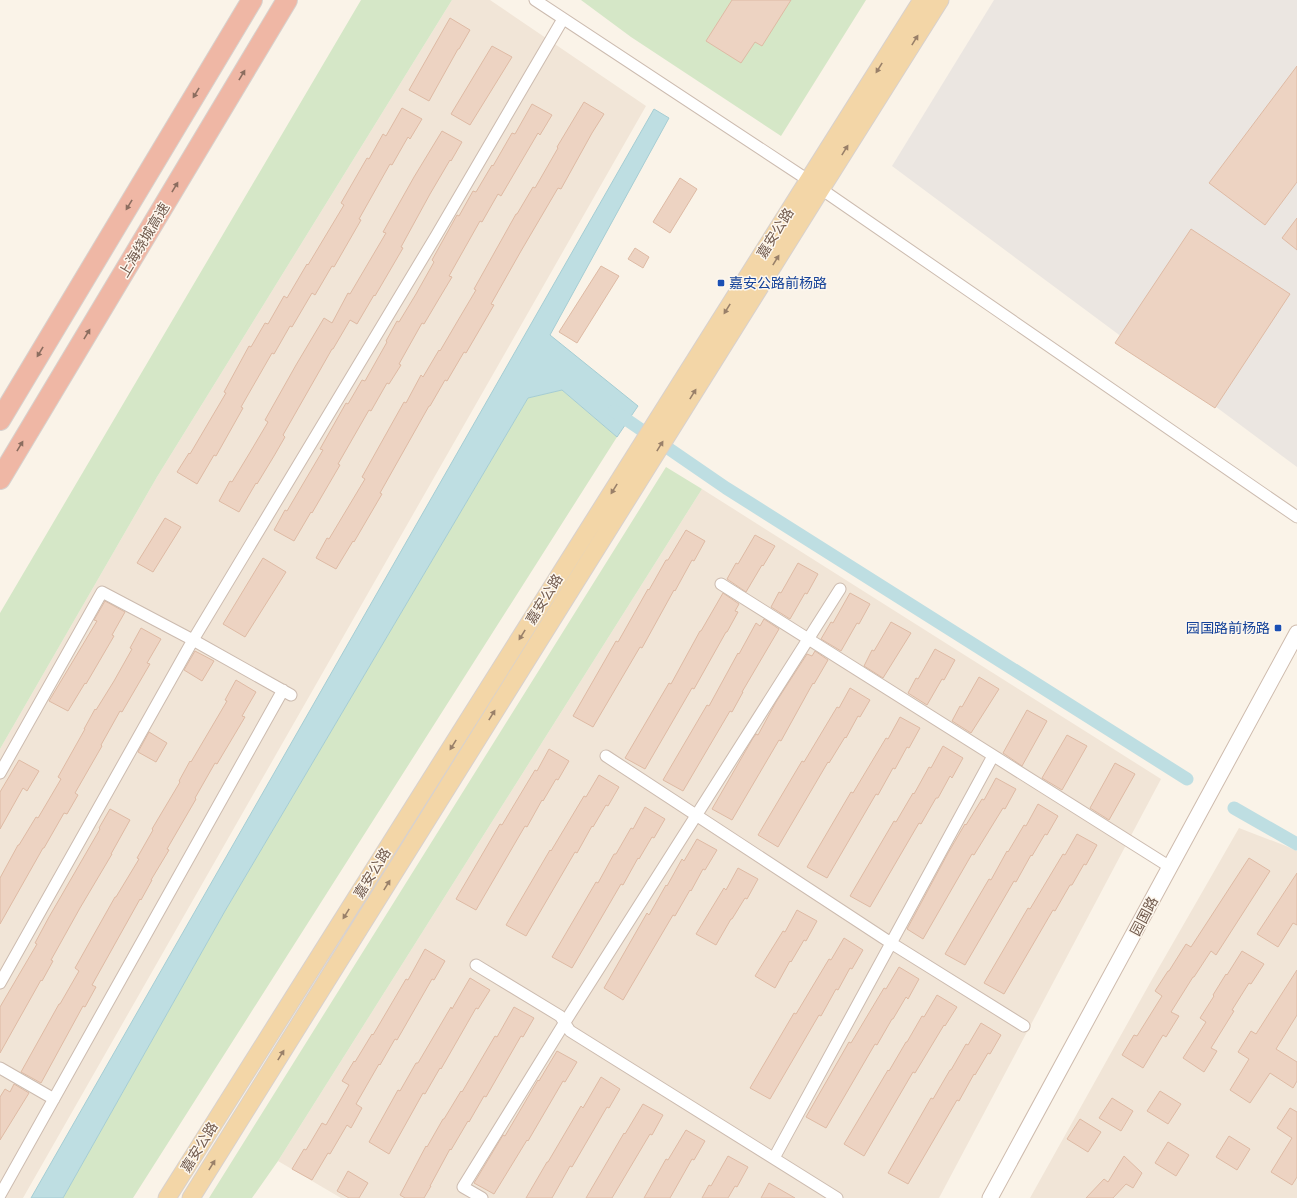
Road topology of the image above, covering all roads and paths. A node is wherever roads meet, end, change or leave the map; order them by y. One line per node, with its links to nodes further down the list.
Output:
1 (252, 0): 8 (highway, one-way to 8)
2 (287, 0): 10 (highway, 上海绕城高速, one-way to 2)
3 (536, 0): 6 (street)
4 (922, 0): 7 (main road, 嘉安公路, one-way to 7)
5 (940, 0): 7 (main road, 嘉安公路, one-way to 5)
6 (563, 19): 7 (street); 16 (street)
7 (814, 184): 9 (main road, 嘉安公路); 11 (street)
8 (0, 420)
9 (642, 460): 31 (main road, 嘉安公路, one-way to 31); 32 (main road, 嘉安公路, one-way to 9)
10 (0, 480)
11 (1297, 517)
12 (721, 584): 15 (street)
13 (840, 589): 15 (street)
14 (1297, 633): 21 (street, 园国路)
15 (808, 639): 18 (street); 20 (street)
16 (193, 640): 19 (street); 24 (street); 28 (street)
17 (606, 756): 20 (street)
18 (993, 756): 21 (street); 22 (street)
19 (0, 773)
20 (696, 815): 22 (street); 25 (street)
21 (1170, 867): 35 (street, 园国路)
22 (891, 943): 26 (street); 29 (street)
23 (476, 965): 25 (street)
24 (0, 983)
25 (565, 1022): 29 (street); 33 (street)
26 (1024, 1026)
27 (0, 1068): 28 (street)
28 (54, 1098): 30 (street)
29 (774, 1158): 34 (street)
30 (0, 1195)
31 (167, 1198)
32 (191, 1198)
33 (482, 1198)
34 (837, 1198)
35 (990, 1198)

